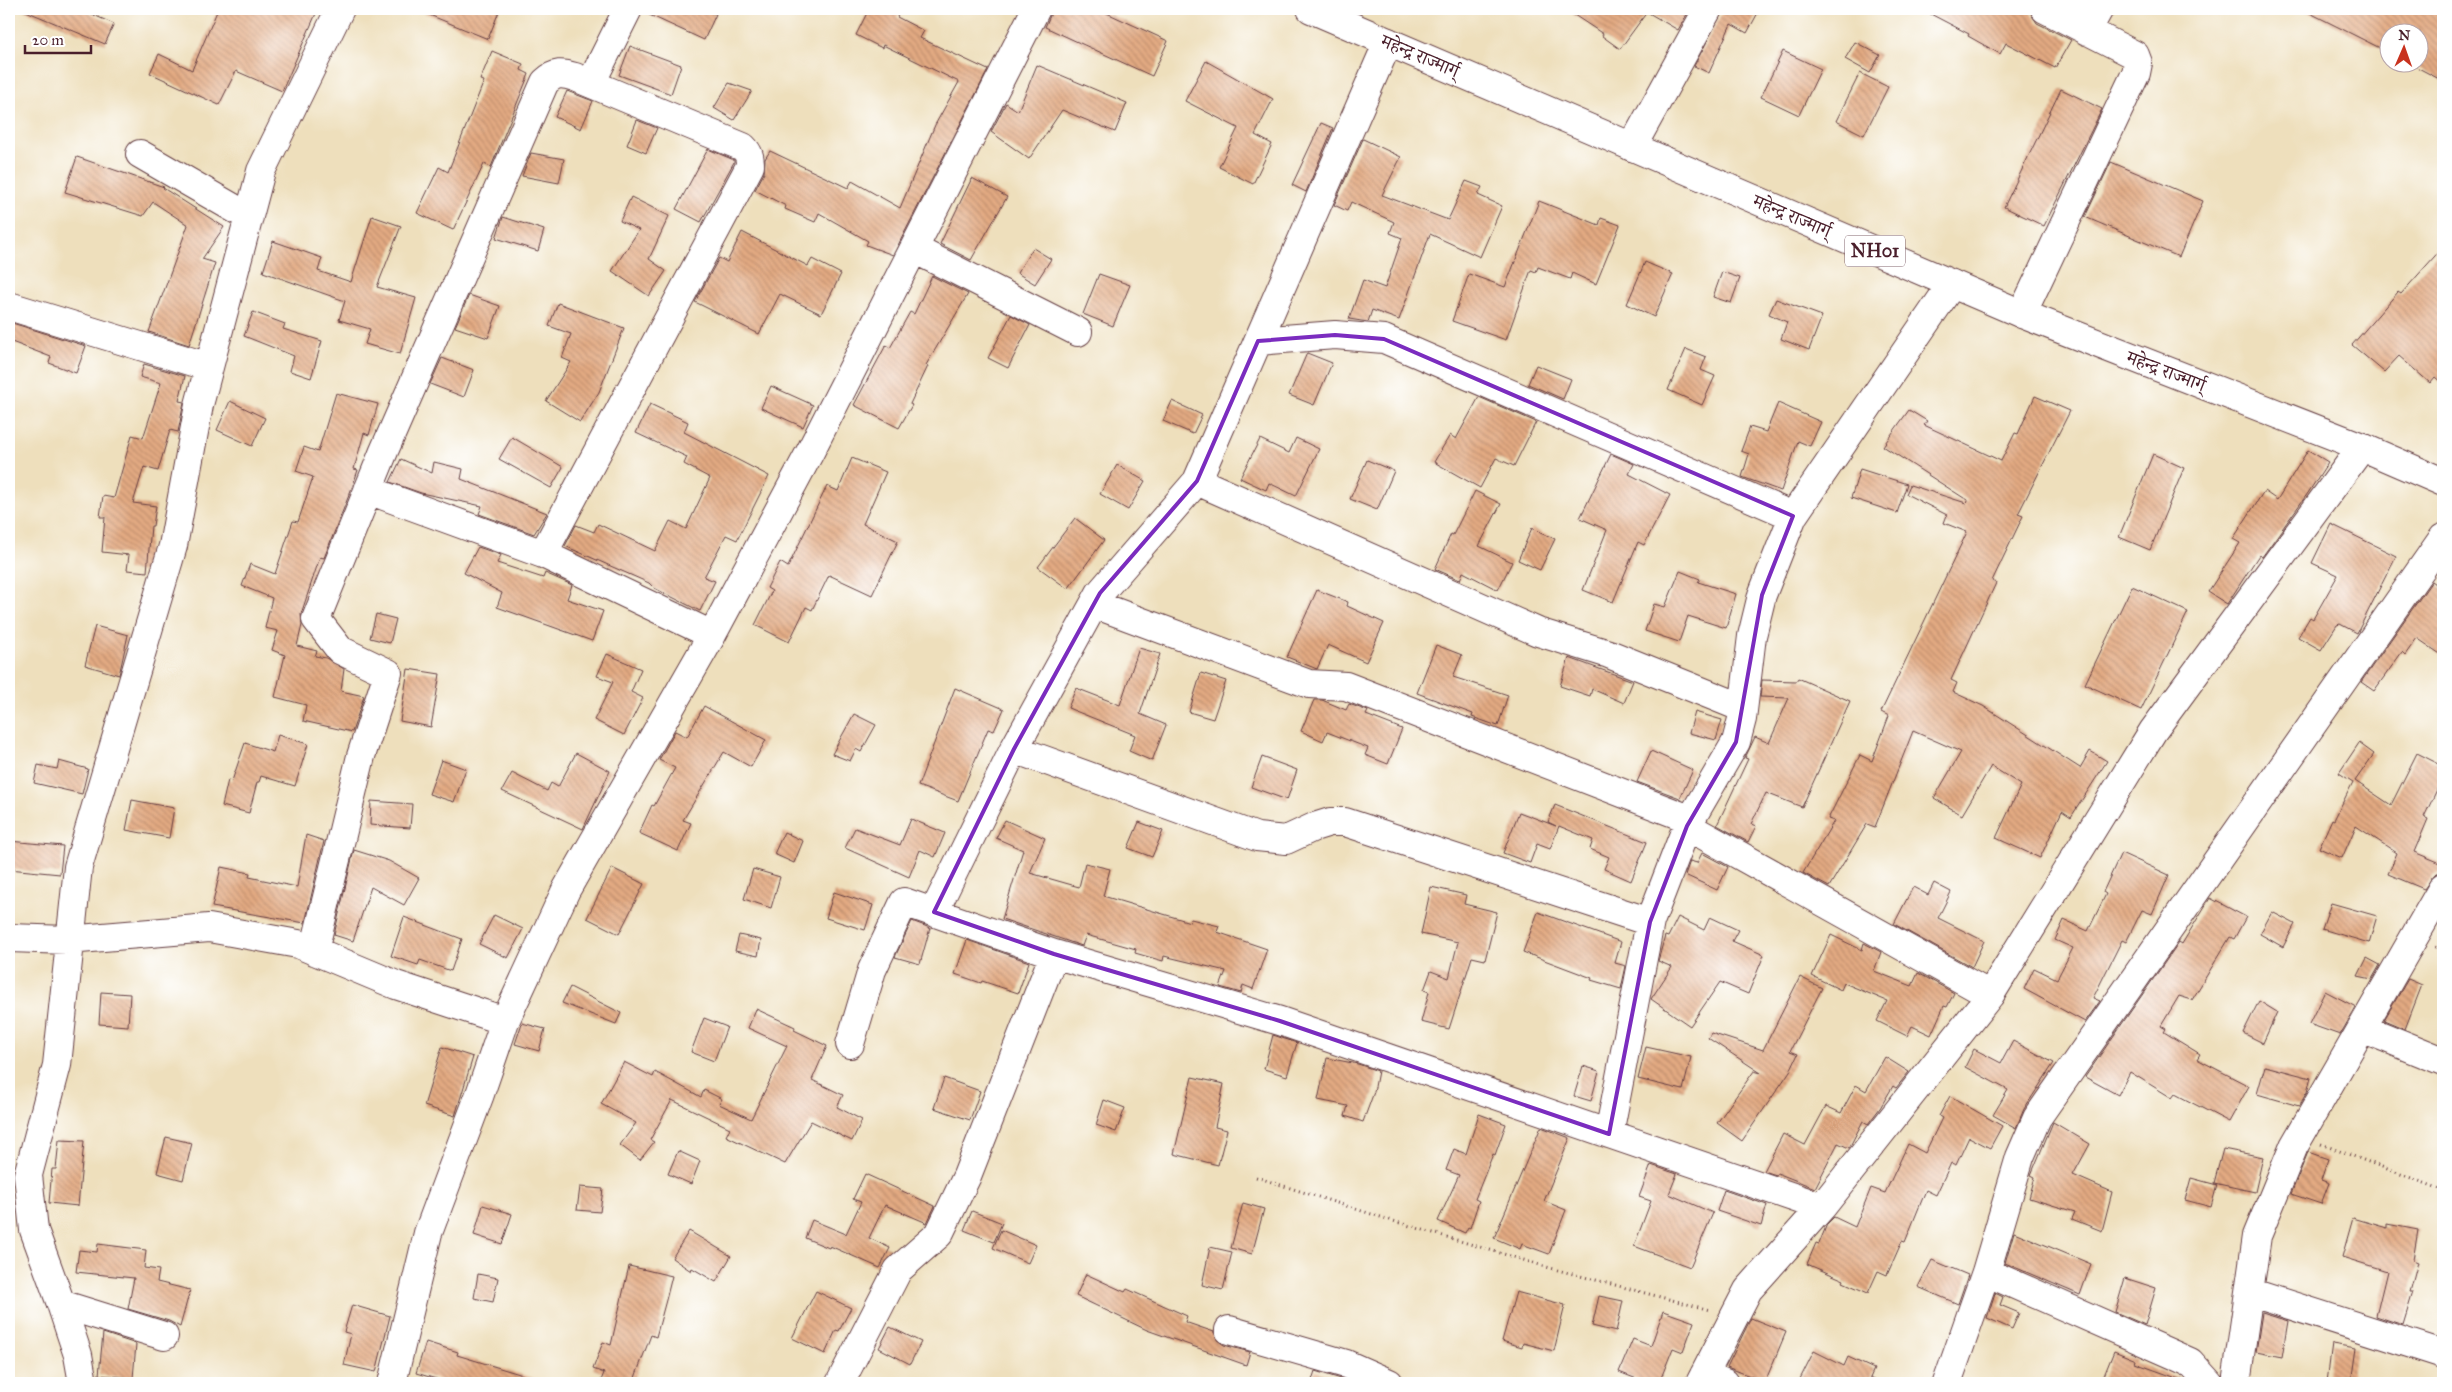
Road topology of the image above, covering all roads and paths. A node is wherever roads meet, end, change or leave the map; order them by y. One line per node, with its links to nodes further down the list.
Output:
1 (340, 9): 12 (main road)
2 (628, 9): 9 (main road)
3 (1036, 9): 13 (main road)
4 (1311, 9): 8 (main road, महेन्द्र राज्मार्ग् / NH01)
5 (1708, 9): 10 (main road)
6 (2045, 9): 7 (main road)
7 (2093, 20): 16 (main road)
8 (1388, 42): 10 (main road, महेन्द्र राज्मार्ग् / NH01); 18 (main road)
9 (591, 83): 23 (main road); 26 (main road)
10 (1632, 147): 14 (main road, महेन्द्र राज्मार्ग् / NH01)
11 (140, 154): 12 (main road)
12 (249, 216): 19 (main road)
13 (914, 249): 17 (main road); 28 (main road)
14 (1952, 284): 16 (main road, महेन्द्र राज्मार्ग् / NH01); 24 (main road)
15 (9, 306): 19 (main road)
16 (2022, 314): 20 (main road, महेन्द्र राज्मार्ग् / NH01)
17 (1078, 332)
18 (1258, 341): 22 (main road); 24 (main road)
19 (209, 367): 36 (main road)
20 (2362, 447): 21 (main road, महेन्द्र राज्मार्ग् / NH01); 39 (main road)
21 (2440, 477)
22 (1197, 481): 27 (main road); 29 (main road)
23 (368, 490): 26 (main road); 37 (main road)
24 (1793, 516): 29 (main road)
25 (2443, 538): 49 (main road)
26 (543, 554): 28 (main road)
27 (1094, 604): 30 (main road); 31 (main road)
28 (712, 635): 40 (main road)
29 (1743, 708): 31 (main road)
30 (1014, 749): 33 (main road); 34 (main road)
31 (1690, 823): 34 (main road); 39 (main road)
32 (2443, 887): 41 (main road)
33 (934, 912): 38 (main road); 42 (main road)
34 (1650, 922): 44 (main road)
35 (9, 938): 36 (main road)
36 (68, 940): 37 (main road); 51 (main road)
37 (314, 951): 40 (main road)
38 (1054, 954): 44 (main road); 59 (main road)
39 (1990, 995): 48 (main road)
40 (505, 1021): 58 (main road)
41 (2362, 1028): 43 (main road); 45 (main road)
42 (850, 1044)
43 (2443, 1062)
44 (1609, 1134): 48 (main road)
45 (2300, 1136): 47 (path); 50 (main road)
46 (1256, 1177): 52 (path)
47 (2443, 1190)
48 (1822, 1207): 52 (main road)
49 (1986, 1272): 61 (main road); 62 (main road)
50 (2248, 1292): 55 (main road); 63 (main road)
51 (61, 1304): 54 (main road); 57 (main road)
52 (1732, 1317): 56 (main road)
53 (1229, 1330): 60 (main road)
54 (164, 1336)
55 (2443, 1354)
56 (1709, 1381)
57 (83, 1383)
58 (392, 1383)
59 (840, 1383)
60 (1389, 1383)
61 (1947, 1383)
62 (2209, 1383)
63 (2236, 1383)

